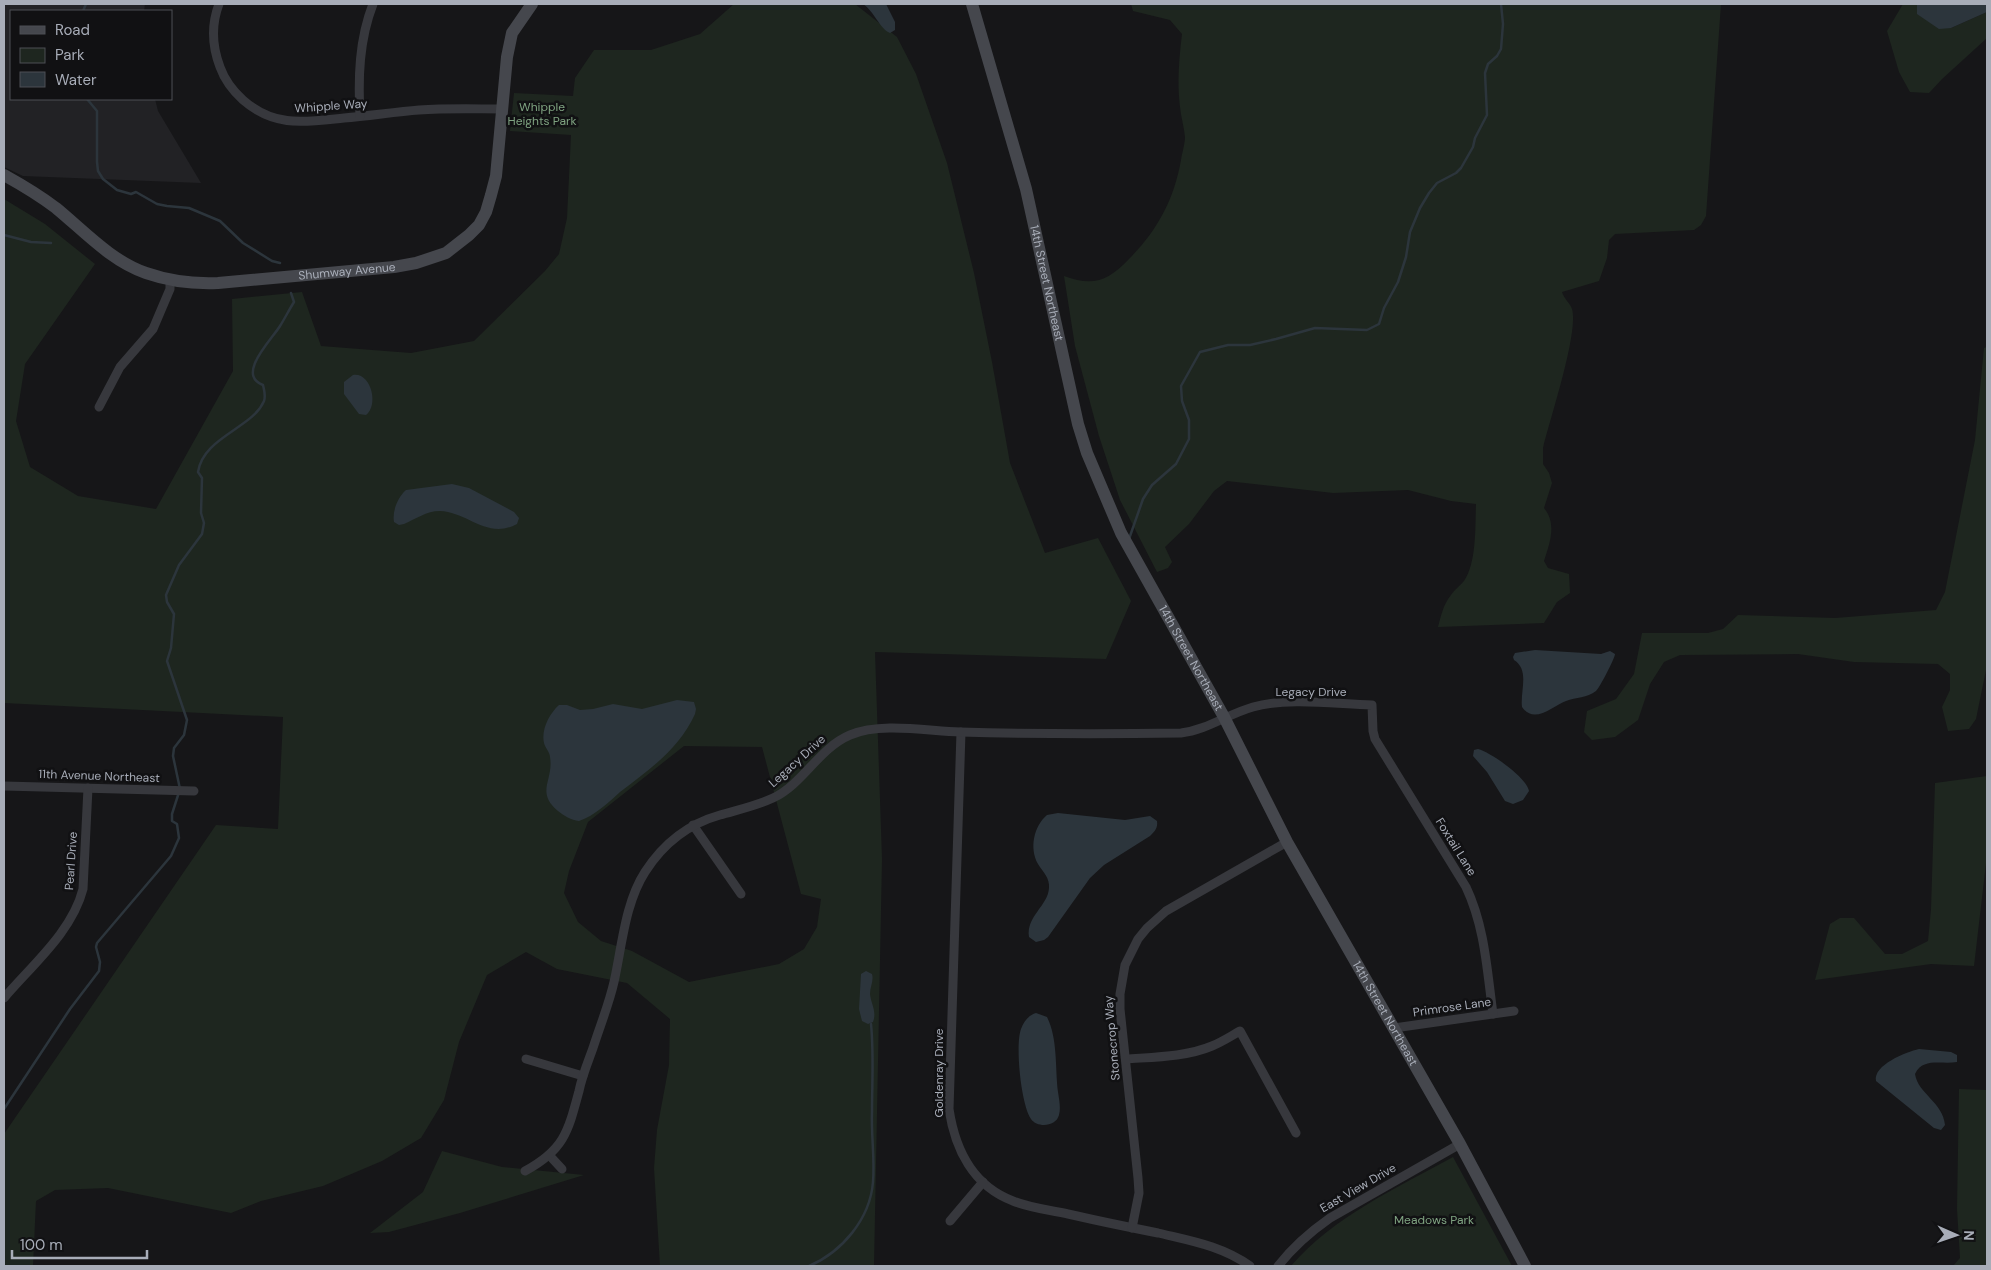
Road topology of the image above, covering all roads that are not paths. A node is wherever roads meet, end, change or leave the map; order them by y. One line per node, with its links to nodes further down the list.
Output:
1 (219, 4): 6 (street, Whipple Way)
2 (372, 4): 6 (street)
3 (532, 4): 5 (street, Shumway Avenue)
4 (972, 4): 11 (street, 14th Street Northeast)
5 (503, 109): 6 (street, Whipple Way); 8 (street, Shumway Avenue)
6 (360, 116)
7 (4, 176): 8 (street, Shumway Avenue)
8 (170, 280): 9 (street)
9 (99, 407)
10 (1372, 705): 11 (street, Legacy Drive); 21 (street, Foxtail Lane)
11 (1224, 717): 12 (street, Legacy Drive); 17 (street, 14th Street Northeast)
12 (962, 732): 16 (street, Legacy Drive); 31 (street, Goldenray Drive)
13 (4, 786): 14 (street, 11th Avenue Northeast)
14 (88, 788): 15 (street, 11th Avenue Northeast); 19 (street, Pearl Drive)
15 (194, 791)
16 (694, 825): 18 (street); 25 (street, Legacy Drive)
17 (1288, 842): 22 (street, 14th Street Northeast); 24 (street, Stonecrop Way)
18 (741, 894)
19 (4, 998)
20 (1514, 1011): 21 (street, Primrose Lane)
21 (1493, 1014): 22 (street, Primrose Lane)
22 (1394, 1028): 27 (street, 14th Street Northeast)
23 (526, 1058): 25 (street)
24 (1126, 1059): 26 (street); 33 (street, Stonecrop Way)
25 (583, 1076): 28 (street, Legacy Drive)
26 (1296, 1133)
27 (1460, 1144): 35 (street, East View Drive); 36 (street, 14th Street Northeast)
28 (549, 1155): 29 (street); 30 (street, Legacy Drive)
29 (562, 1169)
30 (524, 1171)
31 (983, 1182): 32 (street); 33 (street, Goldenray Drive)
32 (950, 1221)
33 (1132, 1228): 34 (street, Goldenray Drive)
34 (1250, 1266)
35 (1278, 1266)
36 (1525, 1266)

